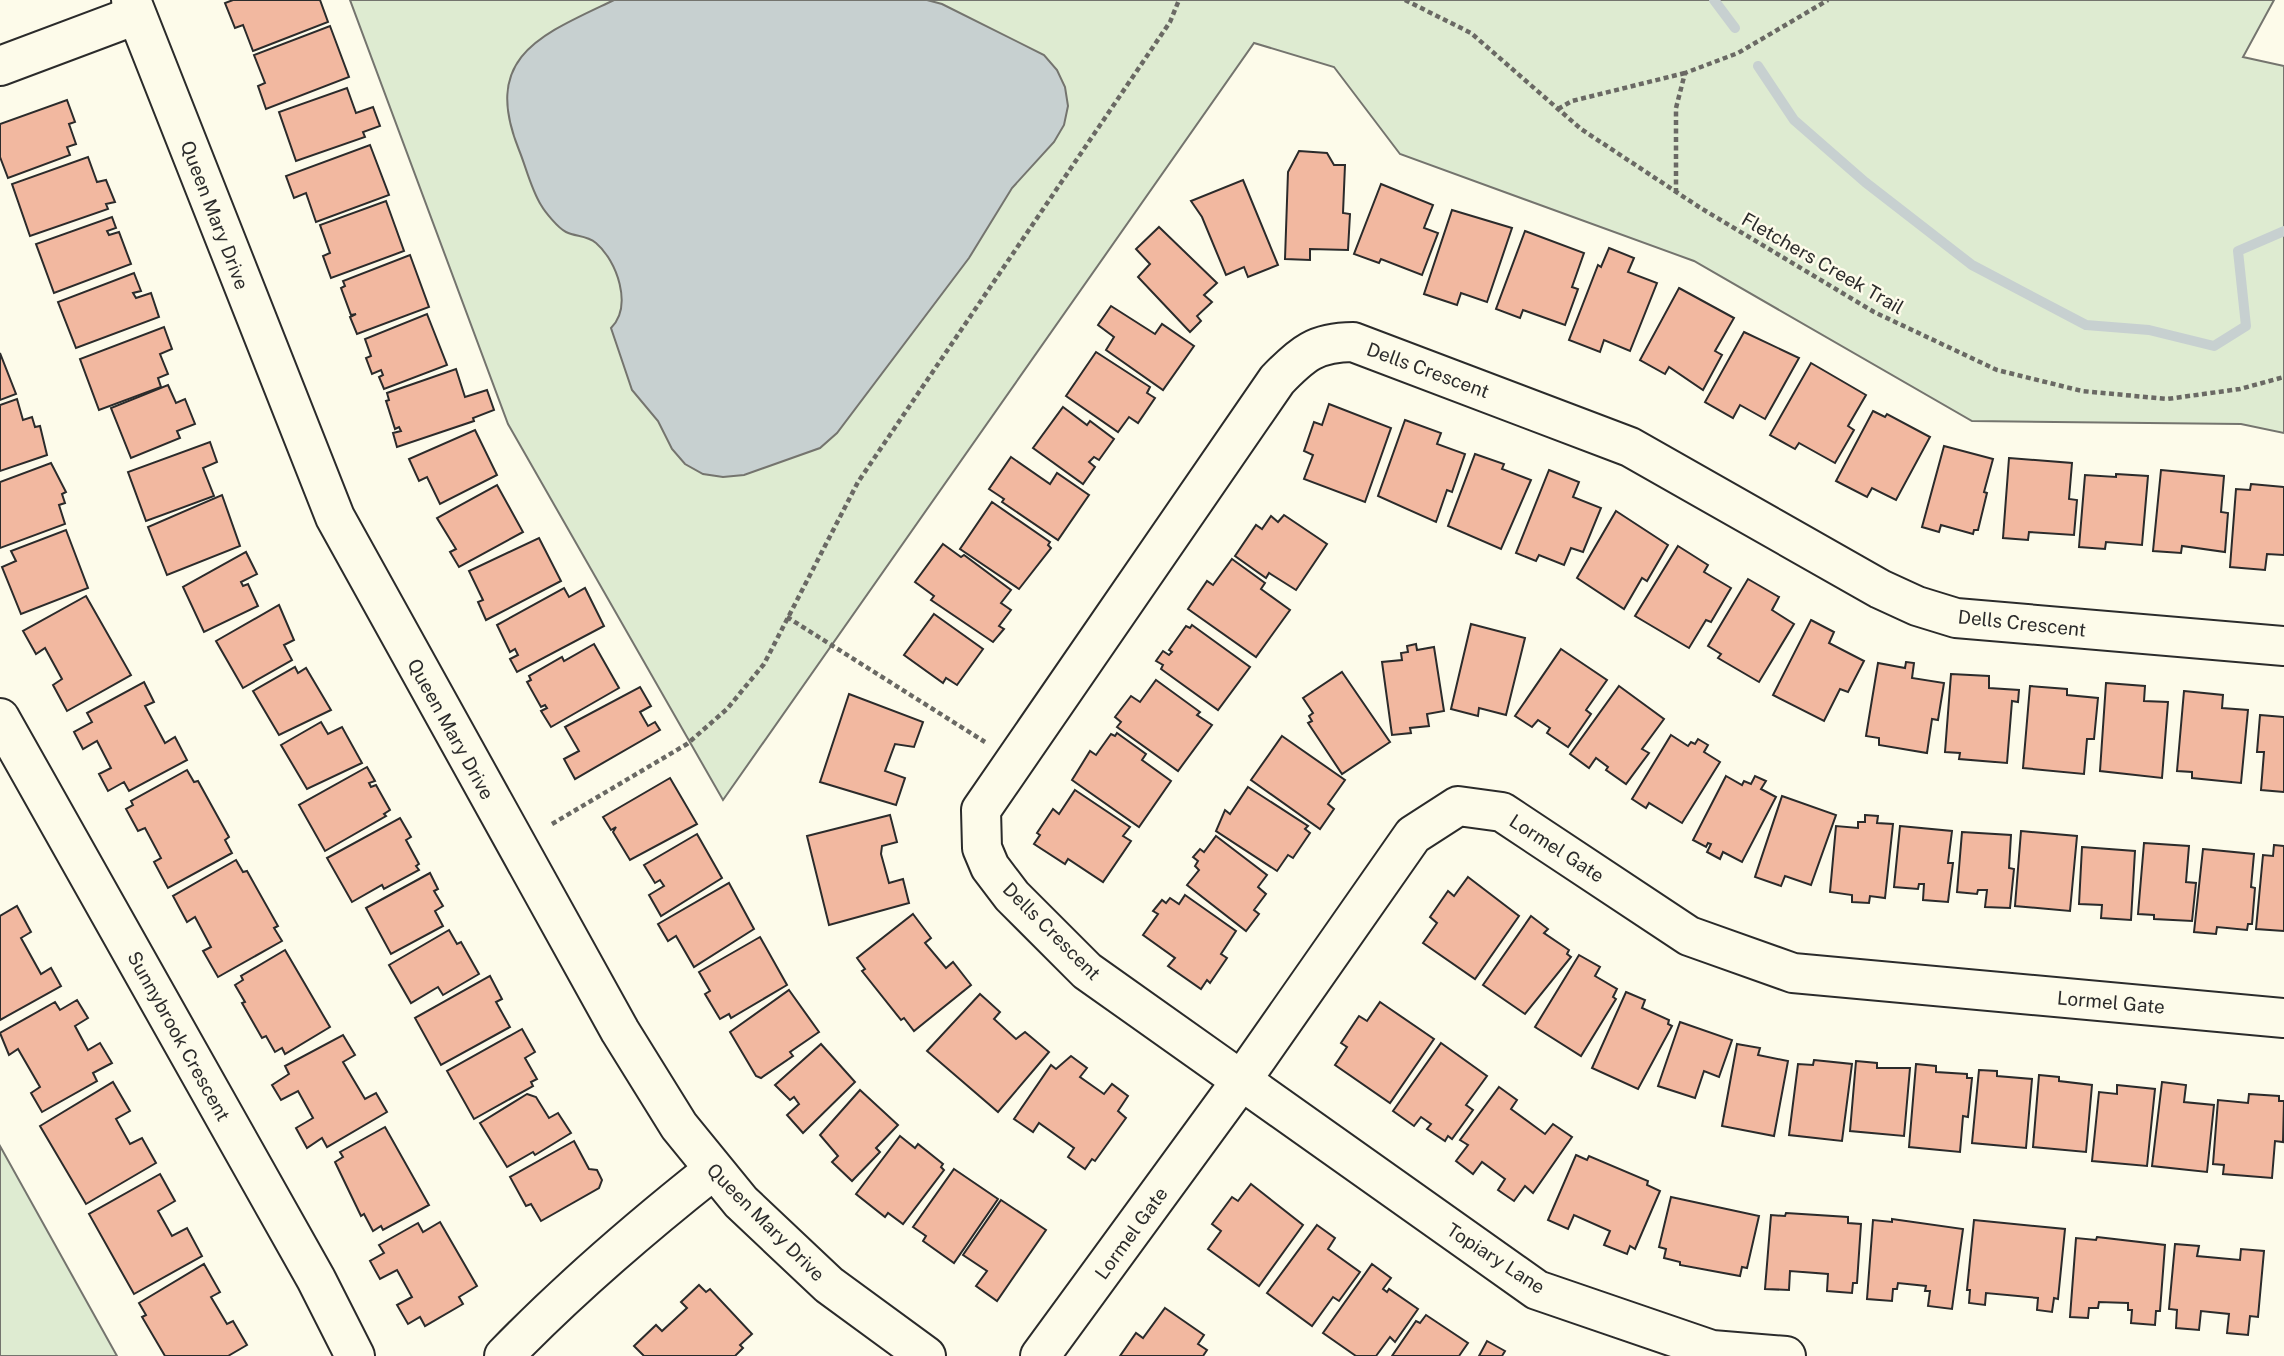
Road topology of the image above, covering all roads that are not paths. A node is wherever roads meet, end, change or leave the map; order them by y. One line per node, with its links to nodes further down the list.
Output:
1 (134, 7): 2 (street); 7 (street, Queen Mary Drive)
2 (0, 66)
3 (2284, 646): 6 (street, Dells Crescent)
4 (0, 718): 8 (street, Sunnybrook Crescent)
5 (2284, 1018): 6 (street, Lormel Gate)
6 (1241, 1081): 11 (street, Lormel Gate); 12 (street, Topiary Lane)
7 (712, 1171): 9 (street); 10 (street, Queen Mary Drive)
8 (355, 1356)
9 (504, 1356)
10 (926, 1356)
11 (1040, 1356)
12 (1786, 1356)

